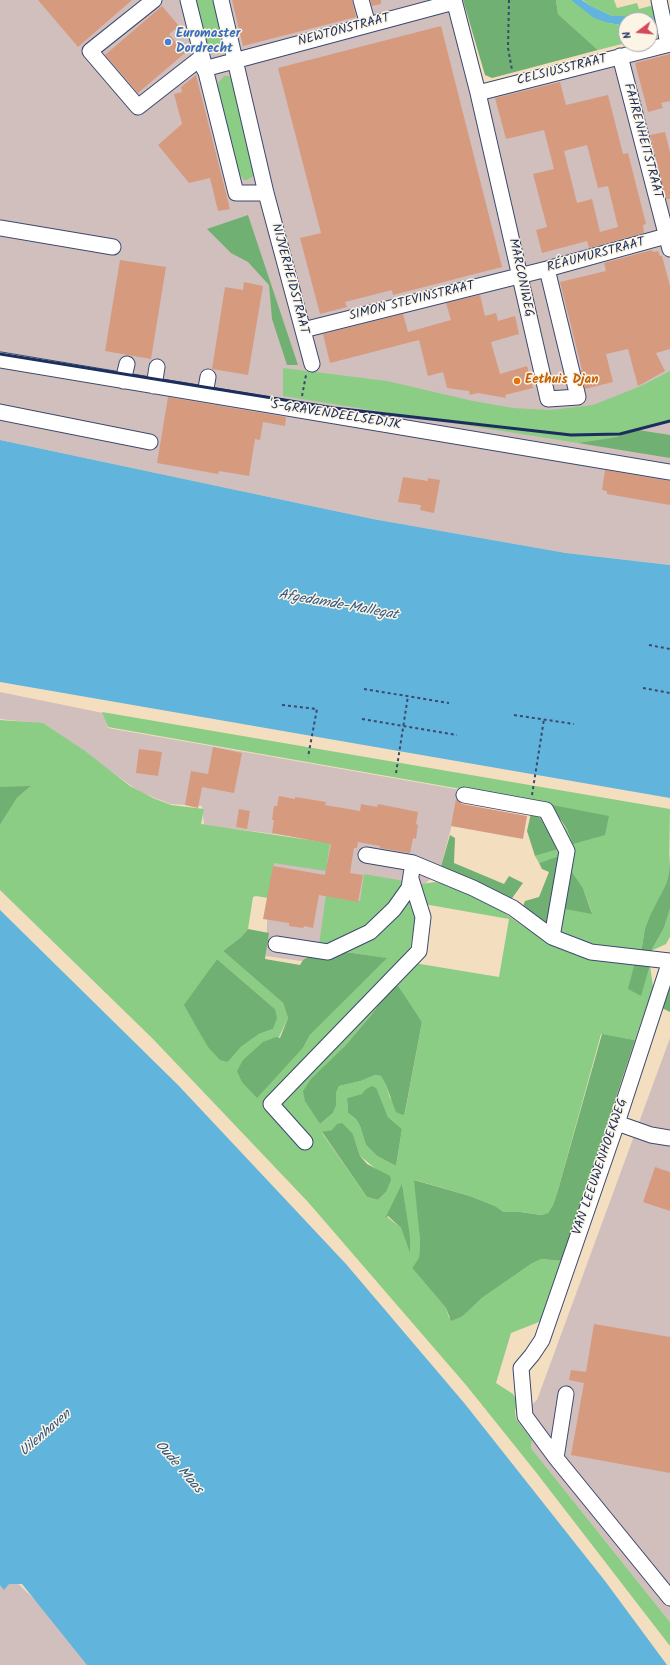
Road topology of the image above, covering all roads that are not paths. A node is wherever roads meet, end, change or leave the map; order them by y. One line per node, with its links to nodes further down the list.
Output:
1 (154, 0): 11 (street)
2 (188, 0): 11 (street)
3 (221, 0): 10 (street, NIJVERHEIDSTRAAT)
4 (361, 0): 7 (street)
5 (658, 0): 8 (street)
6 (454, 1): 7 (street, NEWTONSTRAAT); 12 (street, MARCONIWEG)
7 (368, 25): 10 (street, NEWTONSTRAAT)
8 (669, 44): 9 (street, CELSIUSSTRAAT)
9 (620, 56): 12 (street, CELSIUSSTRAAT); 15 (street, FAHRENHEITSTRAAT)
10 (235, 60): 11 (street, NEWTONSTRAAT); 13 (street, NIJVERHEIDSTRAAT)
11 (203, 63): 13 (street)
12 (478, 93): 18 (street, MARCONIWEG)
13 (266, 193): 19 (street, NIJVERHEIDSTRAAT)
14 (0, 228): 16 (street)
15 (669, 240): 17 (street, RÉAUMURSTRAAT)
16 (113, 247)
17 (547, 269): 18 (street, RÉAUMURSTRAAT); 18 (street, MARCONIWEG)
18 (521, 275): 19 (street, SIMON STEVINSTRAAT)
19 (303, 330): 22 (street, NIJVERHEIDSTRAAT)
20 (0, 360): 25 (street, 'S-GRAVENDEELSEDIJK)
21 (127, 364): 25 (street)
22 (312, 364)
23 (158, 367): 26 (street)
24 (208, 377): 27 (street)
25 (123, 381): 26 (street, 'S-GRAVENDEELSEDIJK)
26 (154, 386): 27 (street, 'S-GRAVENDEELSEDIJK)
27 (205, 394): 30 (street, 'S-GRAVENDEELSEDIJK)
28 (0, 412): 29 (street)
29 (150, 442)
30 (670, 472)
31 (464, 795): 35 (street)
32 (366, 855): 33 (street)
33 (413, 863): 34 (street); 35 (street)
34 (410, 879): 36 (street); 40 (street)
35 (552, 938): 37 (street)
36 (276, 944)
37 (670, 961): 38 (street, VAN LEEUWENHOEKWEG)
38 (617, 1123): 39 (street); 42 (street, VAN LEEUWENHOEKWEG)
39 (670, 1138)
40 (305, 1142)
41 (566, 1394): 42 (street)
42 (556, 1458): 43 (street)
43 (670, 1598)

